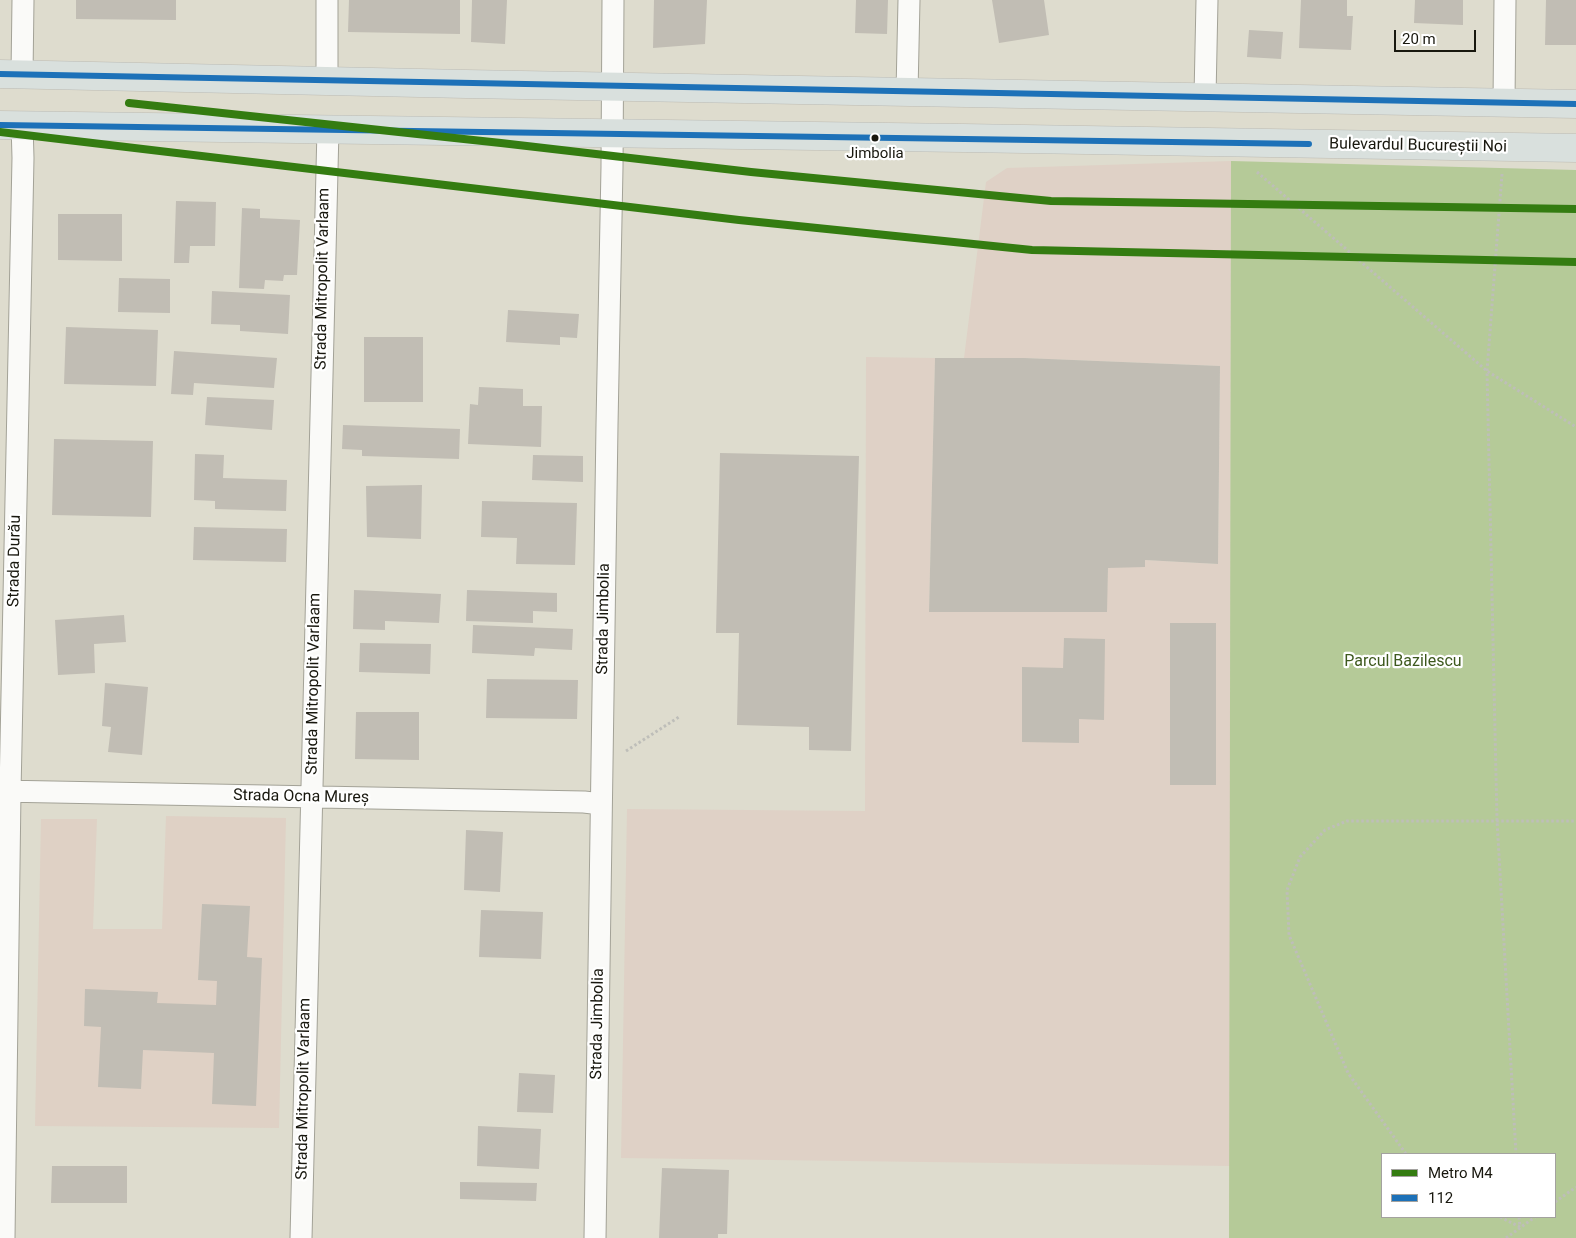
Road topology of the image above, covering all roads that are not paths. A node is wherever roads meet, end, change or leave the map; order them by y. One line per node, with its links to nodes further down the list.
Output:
1 (23, 0): 7 (street)
2 (327, 0): 8 (street)
3 (613, 0): 9 (street, Strada Jimbolia)
4 (909, 0): 10 (street)
5 (1206, 0): 11 (street)
6 (1505, 0): 12 (street)
7 (11, 74): 8 (main road)
8 (327, 81): 9 (main road)
9 (612, 87): 10 (main road); 16 (street, Strada Jimbolia)
10 (907, 92): 11 (main road)
11 (1204, 97): 12 (main road)
12 (1504, 103): 13 (main road)
13 (1576, 104)
14 (11, 125): 15 (main road, Bulevardul Bucureștii Noi); 18 (street, Strada Durău)
15 (328, 130): 16 (main road, Bulevardul Bucureștii Noi); 19 (street, Strada Mitropolit Varlaam)
16 (612, 133): 17 (main road, Bulevardul Bucureștii Noi); 20 (street, Strada Jimbolia)
17 (1576, 148)
18 (5, 791): 19 (street, Strada Ocna Mureș); 21 (street, Strada Durău)
19 (311, 798): 20 (street, Strada Ocna Mureș); 22 (street, Strada Mitropolit Varlaam)
20 (601, 804): 23 (street, Strada Jimbolia)
21 (4, 1238)
22 (301, 1238)
23 (595, 1238)

